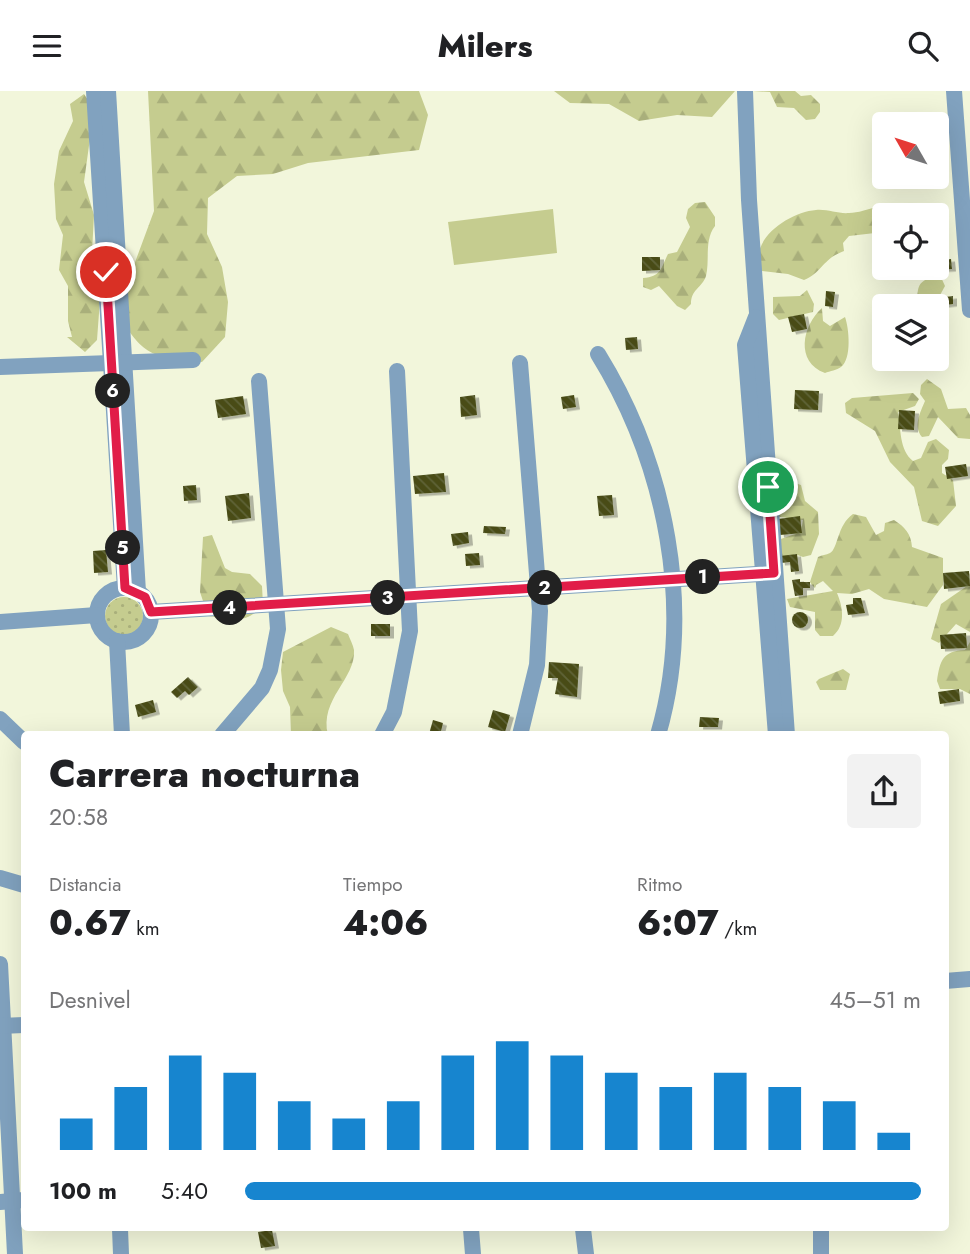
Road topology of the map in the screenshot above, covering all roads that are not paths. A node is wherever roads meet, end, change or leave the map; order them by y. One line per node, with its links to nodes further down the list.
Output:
1 (94, 91): 8 (street)
2 (108, 91): 8 (street)
3 (745, 91): 13 (street)
4 (954, 91): 5 (street)
5 (970, 310)
6 (597, 354): 14 (street)
7 (193, 360): 8 (street)
8 (118, 363): 10 (street); 16 (street)
9 (520, 363): 15 (street)
10 (0, 367)
11 (397, 372): 17 (street)
12 (259, 381): 18 (street)
13 (768, 573): 14 (street); 29 (street); 30 (street)
14 (672, 579): 15 (street); 28 (street)
15 (540, 588): 17 (street); 27 (street)
16 (132, 590): 19 (street); 20 (street)
17 (408, 596): 18 (street); 26 (street)
18 (276, 605): 19 (street); 25 (street)
19 (151, 612): 22 (street)
20 (97, 615): 21 (street); 22 (street)
21 (0, 622)
22 (117, 641): 24 (street)
23 (0, 719): 31 (street)
24 (122, 731)
25 (226, 731)
26 (384, 731)
27 (521, 731)
28 (659, 731)
29 (776, 731)
30 (787, 731)
31 (21, 739)
32 (0, 878): 33 (street)
33 (21, 884)
34 (0, 964): 38 (street)
35 (970, 979): 36 (street)
36 (949, 981)
37 (21, 1025): 38 (street)
38 (2, 1026): 39 (street)
39 (12, 1201): 44 (street)
40 (120, 1231): 45 (street)
41 (471, 1231): 46 (street)
42 (583, 1231): 47 (street)
43 (821, 1231): 48 (street)
44 (15, 1254)
45 (121, 1254)
46 (473, 1254)
47 (586, 1254)
48 (821, 1254)

